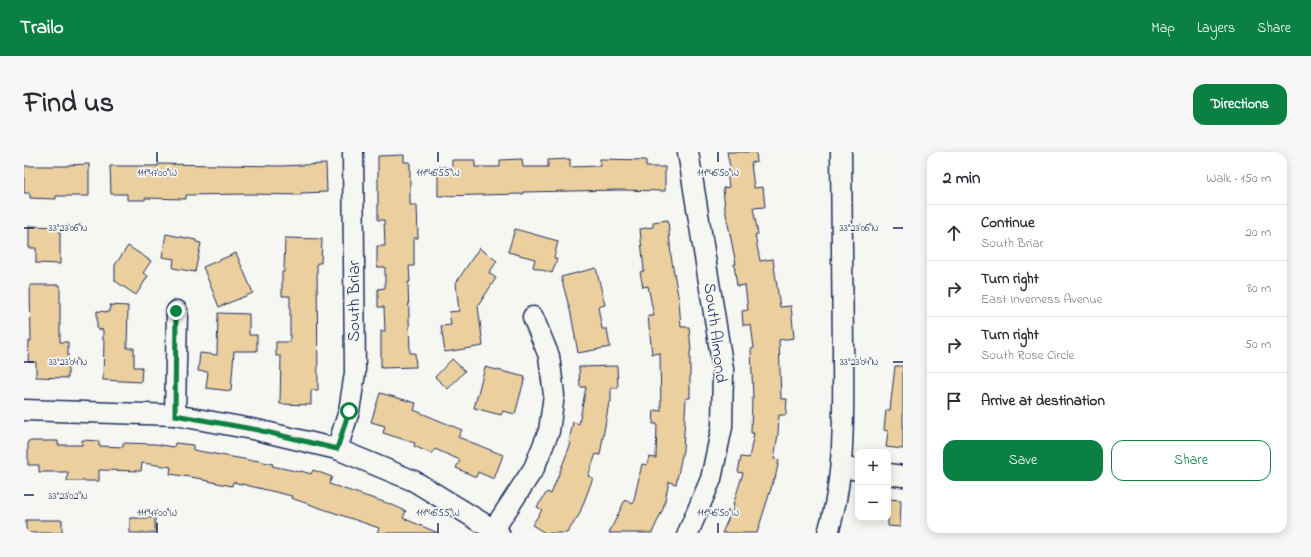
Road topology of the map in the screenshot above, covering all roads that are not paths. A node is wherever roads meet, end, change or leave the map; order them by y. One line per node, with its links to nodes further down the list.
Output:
1 (353, 152): 8 (street, South Briar)
2 (688, 152): 13 (street, South Almond)
3 (841, 152): 9 (street)
4 (176, 311): 7 (street)
5 (533, 318): 12 (street)
6 (24, 410): 7 (street)
7 (175, 415): 8 (street)
8 (337, 449): 12 (street)
9 (850, 469): 14 (street)
10 (891, 474): 11 (street)
11 (903, 476)
12 (496, 531)
13 (688, 533)
14 (828, 533)

